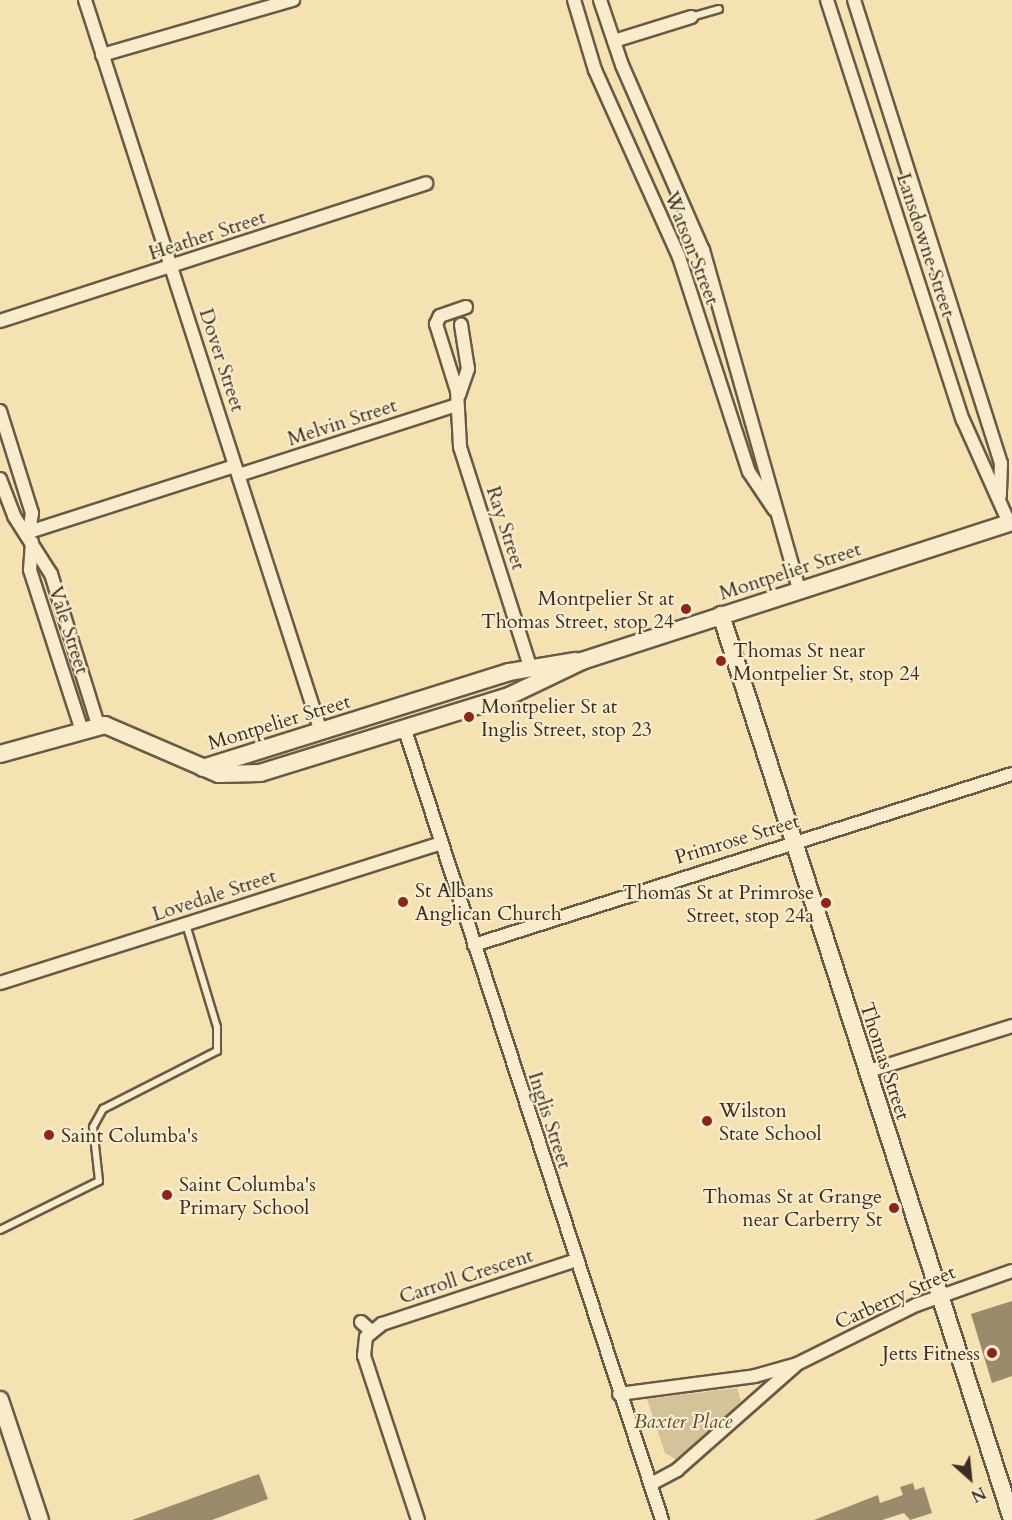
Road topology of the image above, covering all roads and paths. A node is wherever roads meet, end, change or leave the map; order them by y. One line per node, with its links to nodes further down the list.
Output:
1 (85, 0): 10 (street, Dover Street)
2 (293, 0): 10 (street)
3 (574, 0): 21 (street, Watson Street)
4 (600, 0): 9 (street, Watson Street)
5 (827, 0): 20 (street, Lansdowne Street)
6 (854, 0): 20 (street, Lansdowne Street)
7 (719, 9): 8 (lane)
8 (691, 17): 9 (street)
9 (614, 40): 21 (street, Watson Street)
10 (102, 55): 12 (street, Dover Street)
11 (426, 183): 12 (street, Heather Street)
12 (172, 267): 14 (street, Heather Street); 18 (street, Dover Street)
13 (466, 307): 16 (street, Ray Street)
14 (0, 321)
15 (461, 325): 16 (street, Ray Street)
16 (457, 402): 18 (street, Melvin Street); 27 (street, Ray Street)
17 (0, 411): 23 (street, Vale Street)
18 (237, 470): 23 (street, Melvin Street); 31 (street, Dover Street)
19 (0, 479): 23 (street, Vale Street)
20 (1000, 496): 22 (street, Lansdowne Street)
21 (774, 509): 24 (street, Watson Street)
22 (1010, 523): 24 (street, Montpelier Street)
23 (30, 537): 28 (street, Vale Street); 29 (street, Vale Street)
24 (799, 590): 25 (street, Montpelier Street)
25 (721, 615): 26 (street, Montpelier Street); 35 (street, Thomas Street)
26 (582, 661): 27 (street, Montpelier Street); 30 (street, Montpelier Street)
27 (530, 666): 31 (street, Montpelier Street)
28 (98, 724): 29 (street); 33 (street)
29 (81, 728): 32 (street)
30 (405, 730): 33 (street, Montpelier Street); 36 (street, Inglis Street)
31 (321, 732): 33 (street, Montpelier Street)
32 (0, 754)
33 (202, 768)
34 (1012, 774): 35 (street, Primrose Street)
35 (793, 842): 38 (street, Primrose Street); 41 (street, Thomas Street)
36 (441, 843): 37 (street, Lovedale Street); 38 (street, Inglis Street)
37 (186, 924): 39 (street, Lovedale Street); 42 (lane)
38 (474, 945): 43 (street, Inglis Street)
39 (0, 983)
40 (1012, 1026): 41 (street)
41 (866, 1072): 45 (street, Thomas Street)
42 (0, 1230)
43 (574, 1261): 47 (street, Carroll Crescent); 50 (street, Inglis Street)
44 (1012, 1271): 45 (street, Carberry Street)
45 (938, 1296): 48 (street, Carberry Street); 54 (street, Thomas Street)
46 (362, 1322): 47 (street)
47 (371, 1331): 56 (street)
48 (797, 1364): 49 (street, Carberry Street); 51 (street, Carberry Street)
49 (742, 1378): 50 (street, Carberry Street); 51 (street)
50 (619, 1394): 53 (street, Inglis Street)
51 (753, 1403): 53 (street, Carberry Street)
52 (2, 1411): 55 (street)
53 (651, 1484): 57 (street, Inglis Street)
54 (1012, 1519)
55 (40, 1520)
56 (418, 1520)
57 (662, 1520)

